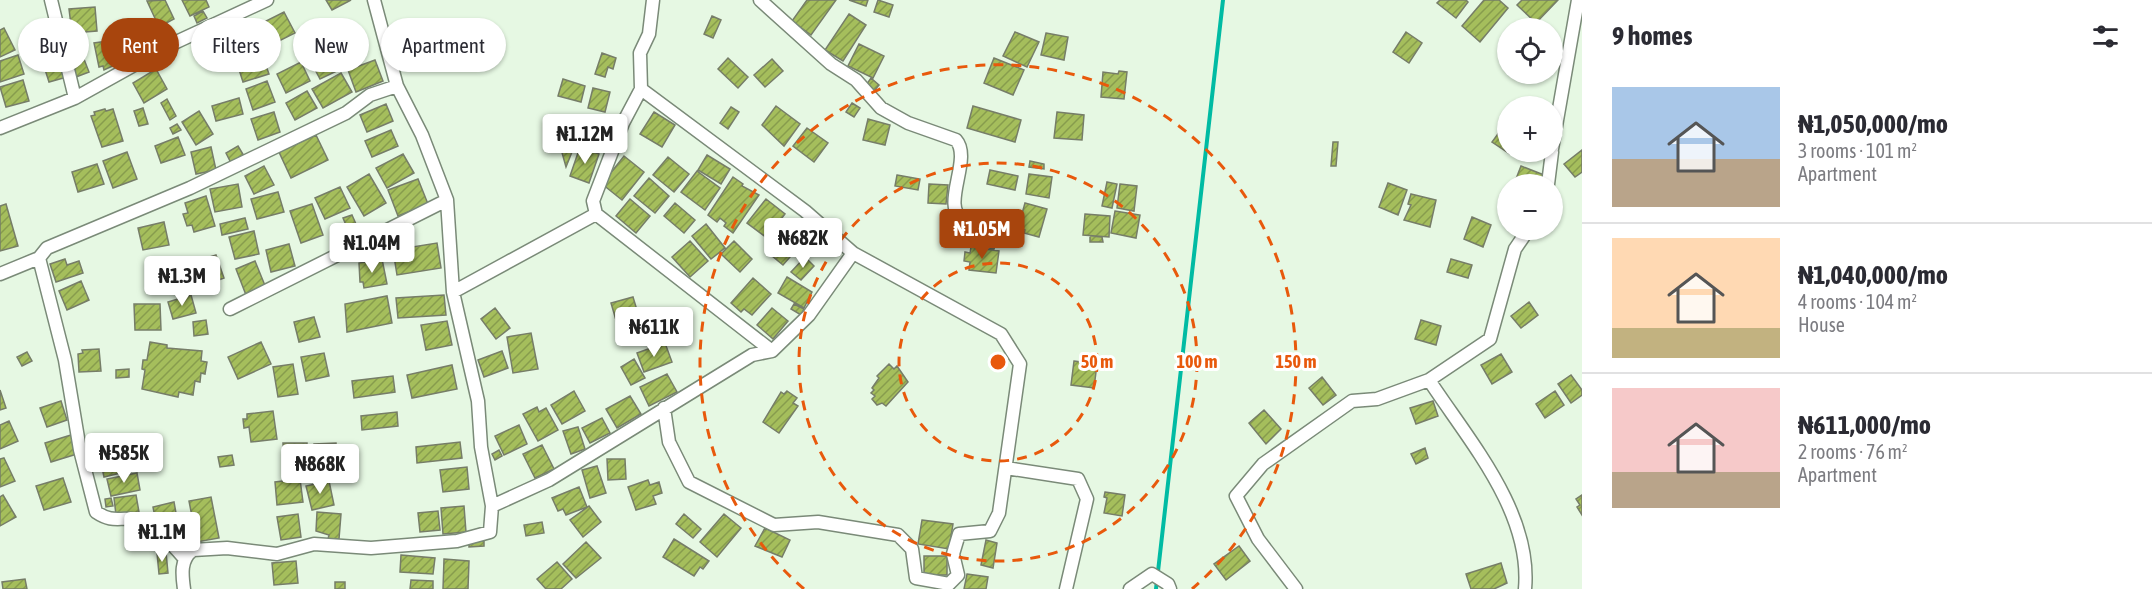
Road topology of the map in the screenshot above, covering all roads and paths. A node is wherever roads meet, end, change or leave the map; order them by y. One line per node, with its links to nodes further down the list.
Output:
1 (51, 0): 10 (street)
2 (267, 0): 10 (street)
3 (374, 0): 7 (street)
4 (653, 0): 8 (street)
5 (760, 0): 14 (street)
6 (1578, 0): 9 (street)
7 (397, 86): 12 (street); 17 (street)
8 (640, 89): 13 (street); 16 (street)
9 (1561, 96)
10 (75, 98): 11 (street)
11 (0, 128)
12 (447, 200): 19 (street); 20 (street)
13 (596, 214): 19 (street); 21 (street)
14 (1002, 225)
15 (1521, 240): 22 (street)
16 (854, 253): 21 (street); 24 (street)
17 (39, 258): 18 (street); 26 (street)
18 (0, 274)
19 (453, 292): 25 (street)
20 (230, 309)
21 (772, 351): 23 (street)
22 (1429, 380): 31 (street); 32 (street)
23 (664, 408): 24 (street); 25 (street)
24 (1006, 468): 28 (street)
25 (492, 506): 26 (street)
26 (185, 559): 27 (street)
27 (184, 589)
28 (1066, 589)
29 (1130, 589): 30 (street)
30 (1170, 589)
31 (1296, 589)
32 (1525, 589)

